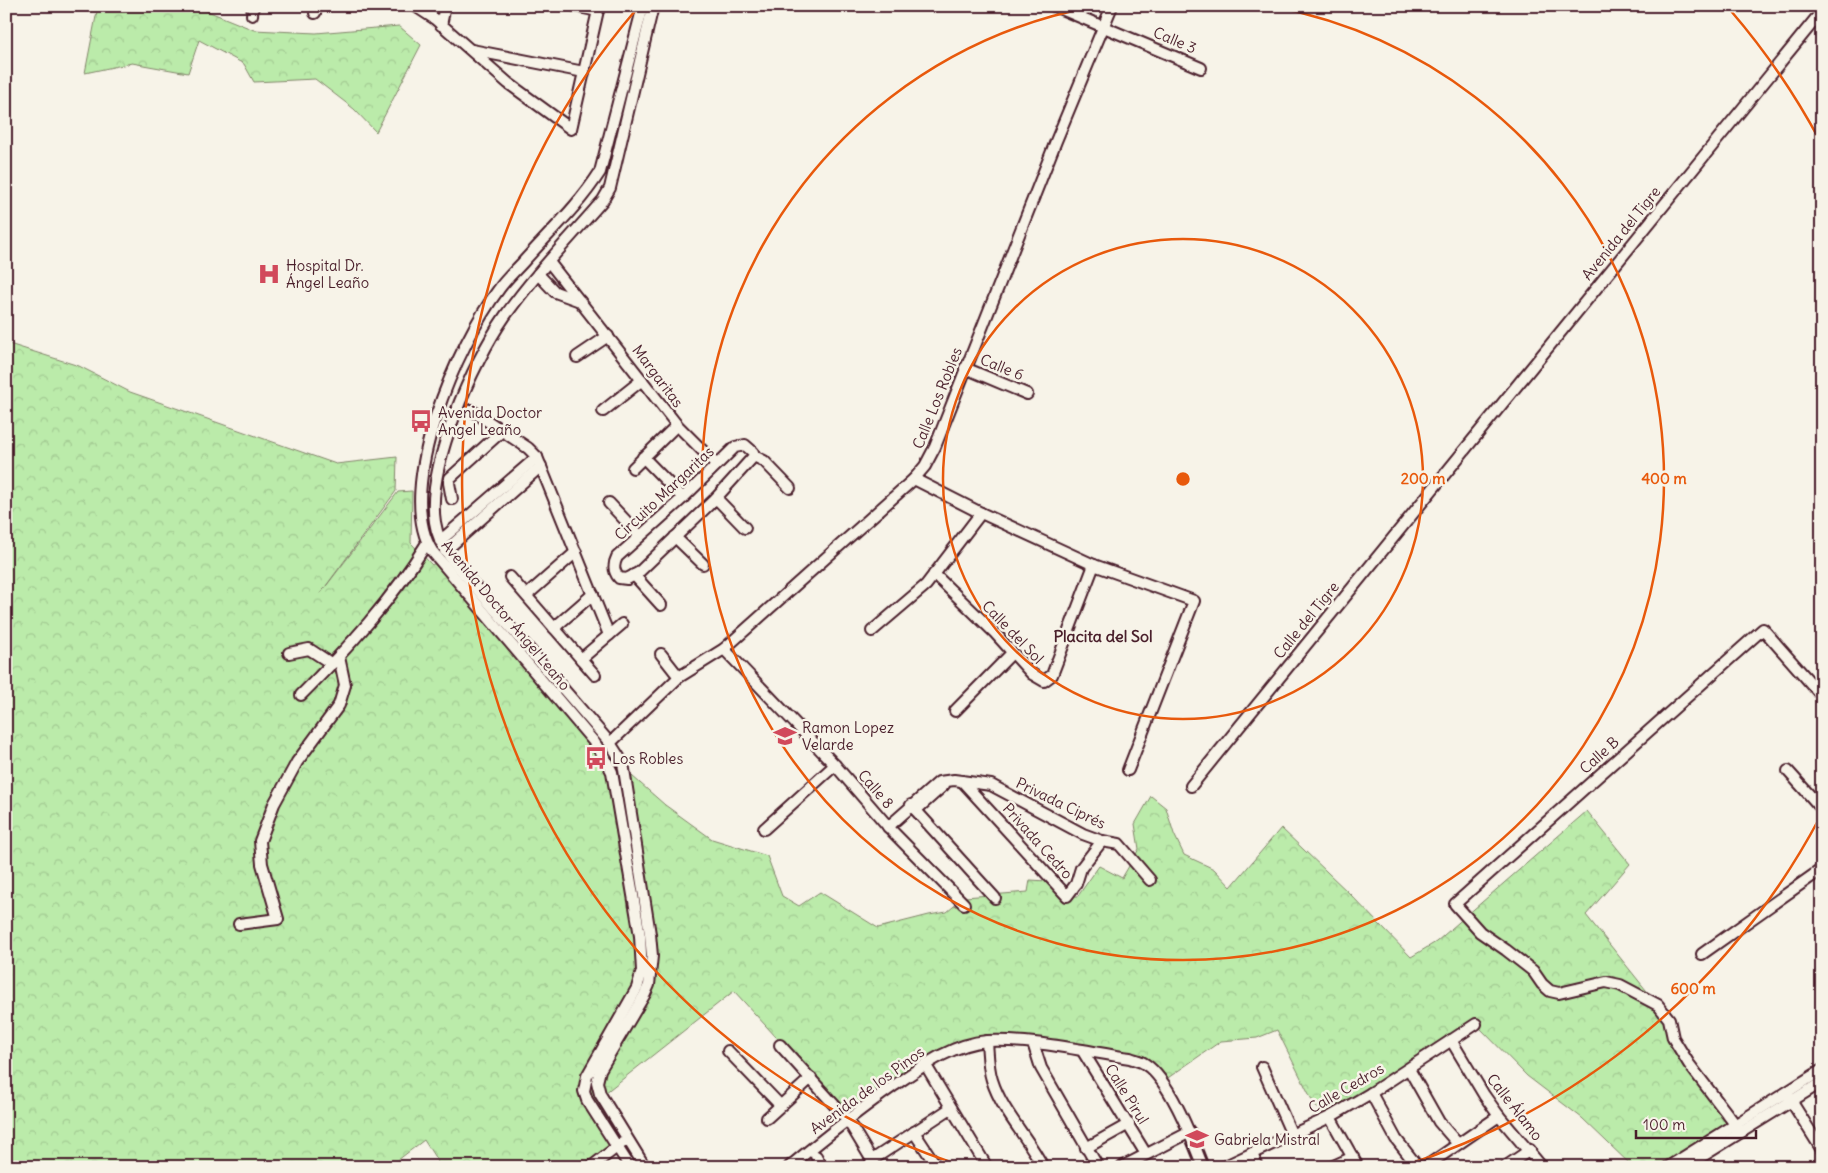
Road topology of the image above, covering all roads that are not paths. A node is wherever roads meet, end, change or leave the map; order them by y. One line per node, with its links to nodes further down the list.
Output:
1 (415, 6): 10 (street)
2 (445, 6): 10 (street)
3 (574, 6): 8 (street)
4 (642, 6): 45 (street, Avenida Doctor Ángel Leaño)
5 (653, 6): 15 (street, Avenida Doctor Ángel Leaño)
6 (1054, 6): 11 (street, Calle 3)
7 (1112, 6): 11 (street, Calle Los Robles)
8 (599, 9): 14 (street)
9 (1822, 11): 32 (street, Avenida del Tigre)
10 (441, 25): 12 (street)
11 (1104, 27): 13 (street, Calle 3); 20 (street, Calle Los Robles)
12 (470, 50): 14 (street); 14 (street)
13 (1202, 68)
14 (584, 72)
15 (549, 262): 16 (street, Avenida Doctor Ángel Leaño); 17 (street, Margaritas)
16 (538, 274): 17 (street); 44 (street, Avenida Doctor Ángel Leaño)
17 (580, 301): 18 (street, Margaritas)
18 (608, 336): 19 (street); 21 (street, Margaritas)
19 (577, 357)
20 (966, 368): 22 (street, Calle 6); 33 (street, Calle Los Robles)
21 (642, 380): 24 (street); 25 (street, Margaritas)
22 (1027, 394)
23 (471, 410): 26 (street)
24 (603, 411)
25 (677, 426): 28 (street); 30 (street, Margaritas)
26 (502, 431): 29 (street); 37 (street)
27 (754, 456): 30 (street, Circuito Margaritas); 34 (street, Circuito Margaritas); 36 (street)
28 (643, 457): 31 (street); 35 (street)
29 (539, 462): 40 (street); 47 (street)
30 (716, 464): 35 (street, Circuito Margaritas)
31 (633, 468)
32 (1444, 473): 76 (street, Calle del Tigre)
33 (914, 479): 39 (street); 60 (street, Calle Los Robles)
34 (790, 488)
35 (683, 498): 42 (street, Circuito Margaritas)
36 (716, 498): 41 (street); 43 (street)
37 (452, 499)
38 (609, 503): 42 (street)
39 (980, 513): 49 (street); 50 (street)
40 (467, 525): 44 (street); 46 (street)
41 (745, 528)
42 (640, 536): 51 (street, Circuito Margaritas)
43 (675, 537): 48 (street); 51 (street)
44 (440, 541): 46 (street, Avenida Doctor Ángel Leaño)
45 (427, 543): 65 (street); 106 (street, Avenida Doctor Ángel Leaño)
46 (445, 551): 71 (street, Avenida Doctor Ángel Leaño)
47 (576, 552): 53 (street); 54 (street)
48 (703, 564)
49 (1094, 565): 62 (street, Calle del Sol); 73 (street)
50 (934, 574): 58 (street); 62 (street, Calle del Sol)
51 (634, 575): 55 (street)
52 (510, 577): 54 (street)
53 (593, 594): 57 (street); 59 (street)
54 (527, 595): 57 (street)
55 (661, 605)
56 (622, 624): 59 (street)
57 (554, 628): 64 (street)
58 (872, 631)
59 (610, 635): 64 (street)
60 (724, 649): 67 (street, Calle Los Robles); 72 (street, Calle 8)
61 (289, 653): 65 (street)
62 (1012, 653): 70 (street)
63 (661, 654): 67 (street)
64 (581, 659): 66 (street)
65 (336, 660): 68 (street); 86 (street)
66 (595, 675)
67 (679, 677): 71 (street, Calle Los Robles)
68 (301, 695)
69 (1822, 696): 112 (street, Calle B)
70 (955, 711)
71 (610, 743): 104 (street, Avenida Doctor Ángel Leaño)
72 (835, 765): 79 (street); 80 (street, Calle 8)
73 (1128, 770)
74 (1788, 770): 78 (street)
75 (962, 781): 77 (street, Privada Ciprés); 81 (street, Privada Ciprés); 81 (street, Privada Cedro)
76 (1191, 786)
77 (913, 808): 80 (street, Privada Ciprés); 84 (street)
78 (1822, 809)
79 (764, 829)
80 (890, 829): 85 (street, Calle 8)
81 (1102, 841): 83 (street, Privada Ciprés)
82 (1822, 869): 87 (street)
83 (1150, 880)
84 (995, 898)
85 (964, 904)
86 (239, 924)
87 (1702, 954)
88 (1476, 1024): 89 (street, Calle Cedros)
89 (1451, 1040): 97 (street, Calle Cedros); 107 (street, Calle Álamo)
90 (987, 1041): 91 (street, Avenida de los Pinos); 95 (street, Avenida de los Pinos); 134 (street)
91 (1033, 1043): 93 (street, Avenida de los Pinos); 119 (street)
92 (780, 1045): 99 (street)
93 (1082, 1050): 111 (street, Calle Pirul); 114 (street, Avenida de los Pinos)
94 (728, 1051): 103 (street)
95 (925, 1064): 105 (street); 110 (street, Avenida de los Pinos)
96 (1262, 1067): 115 (street)
97 (1409, 1068): 101 (street, Calle Cedros); 117 (street)
98 (1822, 1070): 102 (street)
99 (811, 1078): 103 (street); 110 (street)
100 (1822, 1082): 102 (street)
101 (1371, 1093): 108 (street, Calle Cedros); 142 (street)
102 (1789, 1097): 112 (street); 121 (street)
103 (780, 1105): 109 (street)
104 (607, 1106): 106 (street); 116 (street, Avenida Doctor Ángel Leaño)
105 (951, 1108): 113 (street); 133 (street)
106 (596, 1114): 118 (street, Avenida Doctor Ángel Leaño)
107 (1499, 1116): 117 (street); 120 (street, Calle Álamo)
108 (1330, 1117): 115 (street, Calle Cedros); 125 (street)
109 (767, 1118)
110 (847, 1119): 126 (street); 130 (street, Avenida de los Pinos)
111 (1129, 1124): 119 (street); 123 (street, Calle Pirul)
112 (1739, 1128): 146 (street); 147 (street)
113 (914, 1132): 126 (street); 132 (street)
114 (1190, 1132): 123 (street); 137 (street, Avenida de los Pinos)
115 (1292, 1135): 122 (street, Calle Cedros)
116 (627, 1140): 118 (street); 129 (street, Avenida Doctor Ángel Leaño)
117 (1458, 1144): 143 (street)
118 (617, 1146): 127 (street); 128 (street, Avenida Doctor Ángel Leaño)
119 (1086, 1148): 135 (street)
120 (1530, 1150): 144 (street); 145 (street, Calle Álamo)
121 (1822, 1150)
122 (1252, 1153): 138 (street, Calle Cedros); 139 (street)
123 (1146, 1154): 136 (street)
124 (816, 1156): 131 (street)
125 (1353, 1157): 140 (street); 141 (street)
126 (874, 1164)
127 (591, 1167)
128 (630, 1167)
129 (645, 1167)
130 (789, 1167)
131 (822, 1167)
132 (937, 1167)
133 (987, 1167)
134 (1043, 1167)
135 (1098, 1167)
136 (1122, 1167)
137 (1203, 1167)
138 (1224, 1167)
139 (1257, 1167)
140 (1331, 1167)
141 (1358, 1167)
142 (1418, 1167)
143 (1425, 1167)
144 (1505, 1167)
145 (1542, 1167)
146 (1668, 1167)
147 (1685, 1167)

